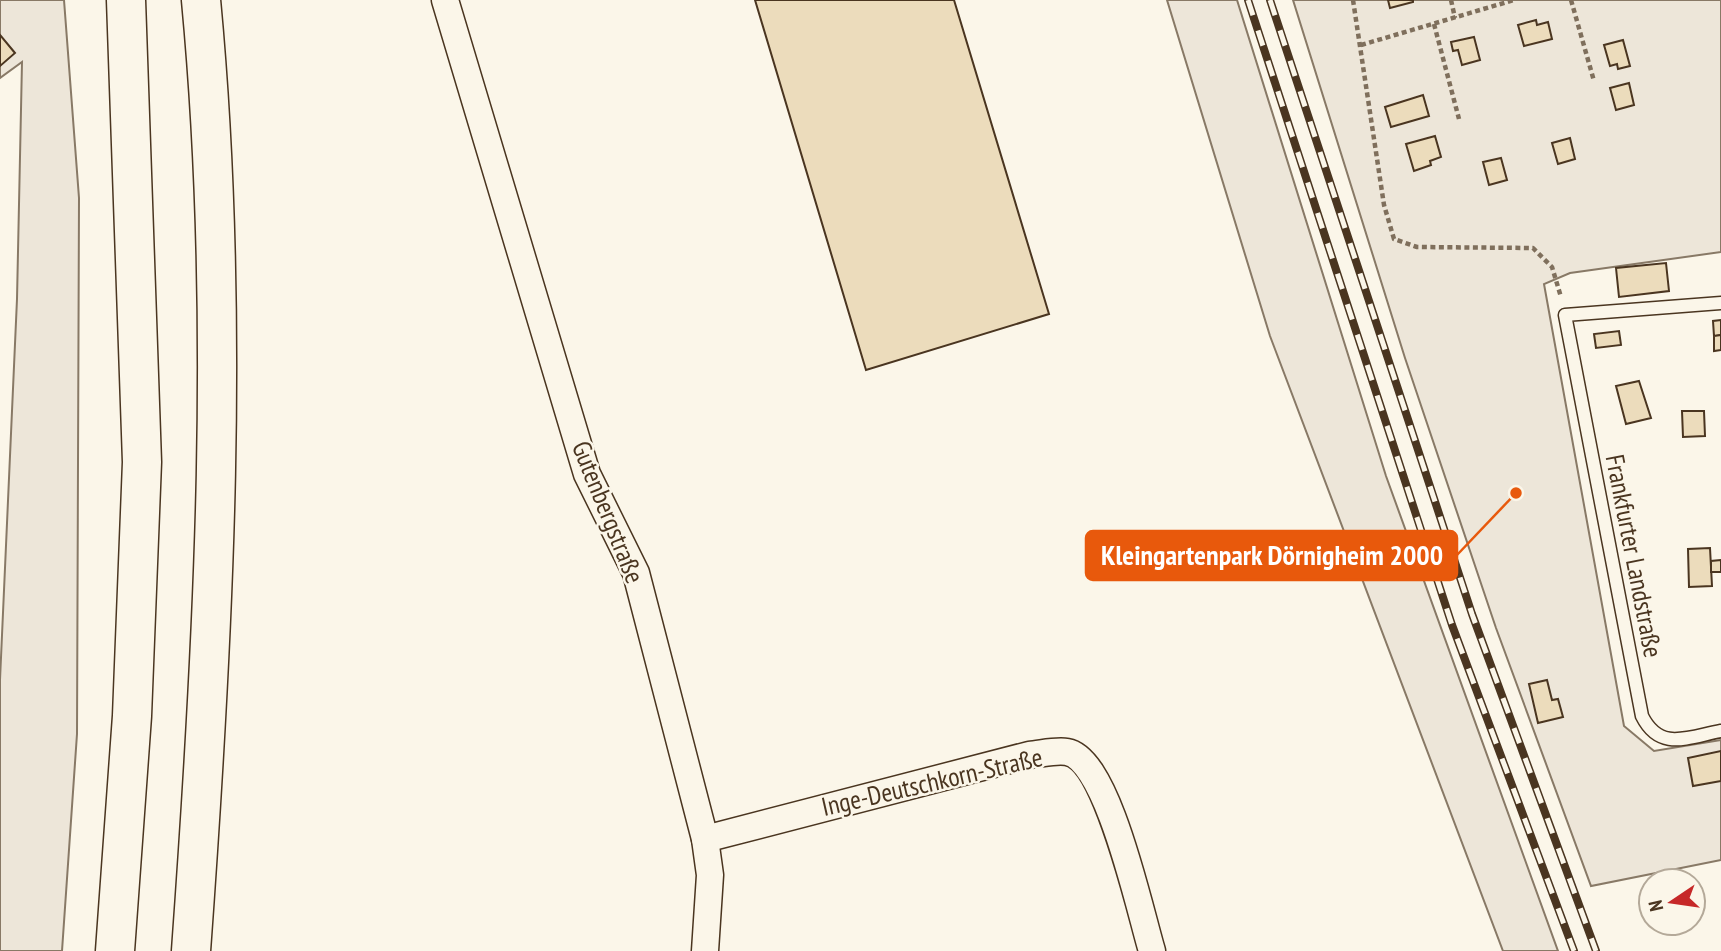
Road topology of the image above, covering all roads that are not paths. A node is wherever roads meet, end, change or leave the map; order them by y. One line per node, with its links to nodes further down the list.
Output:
1 (126, 0): 7 (highway)
2 (201, 0): 8 (highway)
3 (445, 0): 6 (street, Gutenbergstraße)
4 (1721, 303): 5 (lane, Frankfurter Landstraße)
5 (1721, 731)
6 (705, 839): 9 (street, Gutenbergstraße); 10 (street, Inge-Deutschkorn-Straße)
7 (115, 951)
8 (191, 951)
9 (705, 951)
10 (1152, 951)

